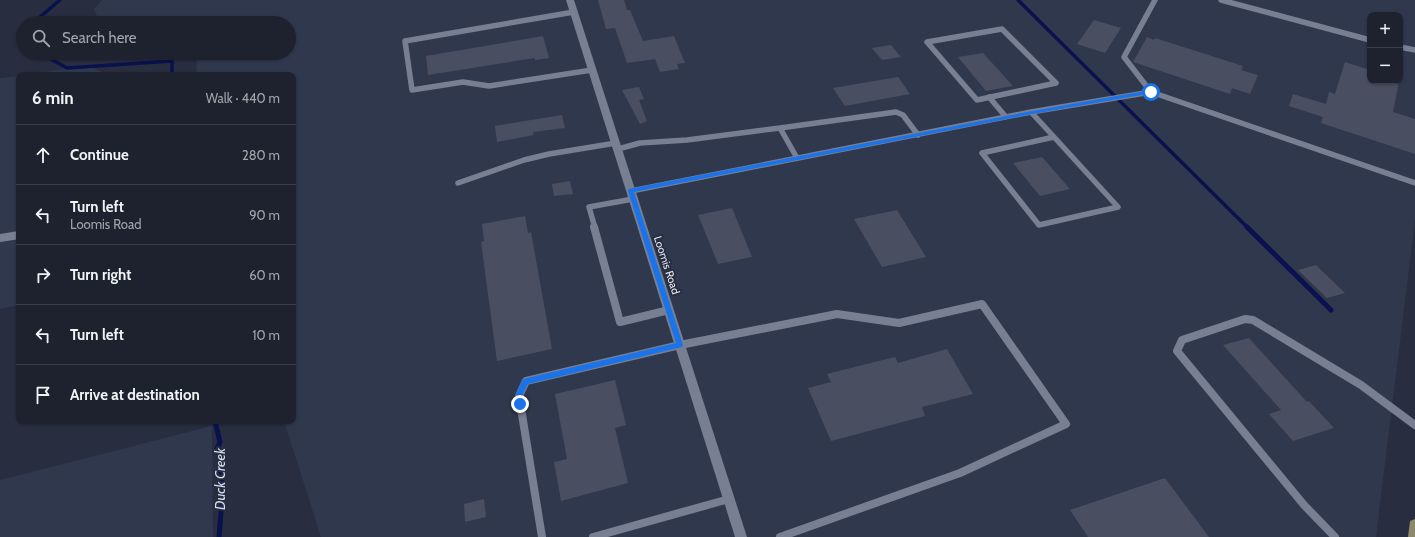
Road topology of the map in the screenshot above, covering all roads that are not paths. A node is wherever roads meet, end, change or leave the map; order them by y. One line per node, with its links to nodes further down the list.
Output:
1 (570, 0): 4 (street, Loomis Road)
2 (1155, 0): 9 (lane)
3 (1221, 0): 5 (lane)
4 (574, 12): 8 (street, Loomis Road); 8 (lane)
5 (1367, 39)
6 (1403, 48): 7 (lane)
7 (1415, 50)
8 (592, 70): 16 (street, Loomis Road)
9 (1151, 92): 11 (lane); 19 (lane)
10 (989, 97): 10 (lane); 12 (lane)
11 (1032, 112): 12 (lane); 15 (lane)
12 (1006, 117): 14 (lane)
13 (780, 128): 14 (lane); 16 (lane); 17 (lane)
14 (918, 135): 17 (lane)
15 (1054, 137): 15 (lane)
16 (617, 146): 18 (lane); 20 (street, Loomis Road)
17 (796, 158): 20 (lane)
18 (458, 183)
19 (1415, 183)
20 (632, 195): 23 (street, Loomis Road); 23 (lane)
21 (16, 235): 22 (lane)
22 (0, 238)
23 (669, 310): 24 (street, Loomis Road)
24 (680, 345): 26 (street, Loomis Road); 28 (lane); 31 (lane)
25 (1415, 425): 32 (lane)
26 (729, 499): 29 (lane); 30 (street, Loomis Road)
27 (1415, 525): 33 (street)
28 (542, 537)
29 (593, 537)
30 (741, 537)
31 (780, 537)
32 (1335, 537)
33 (1414, 537)

